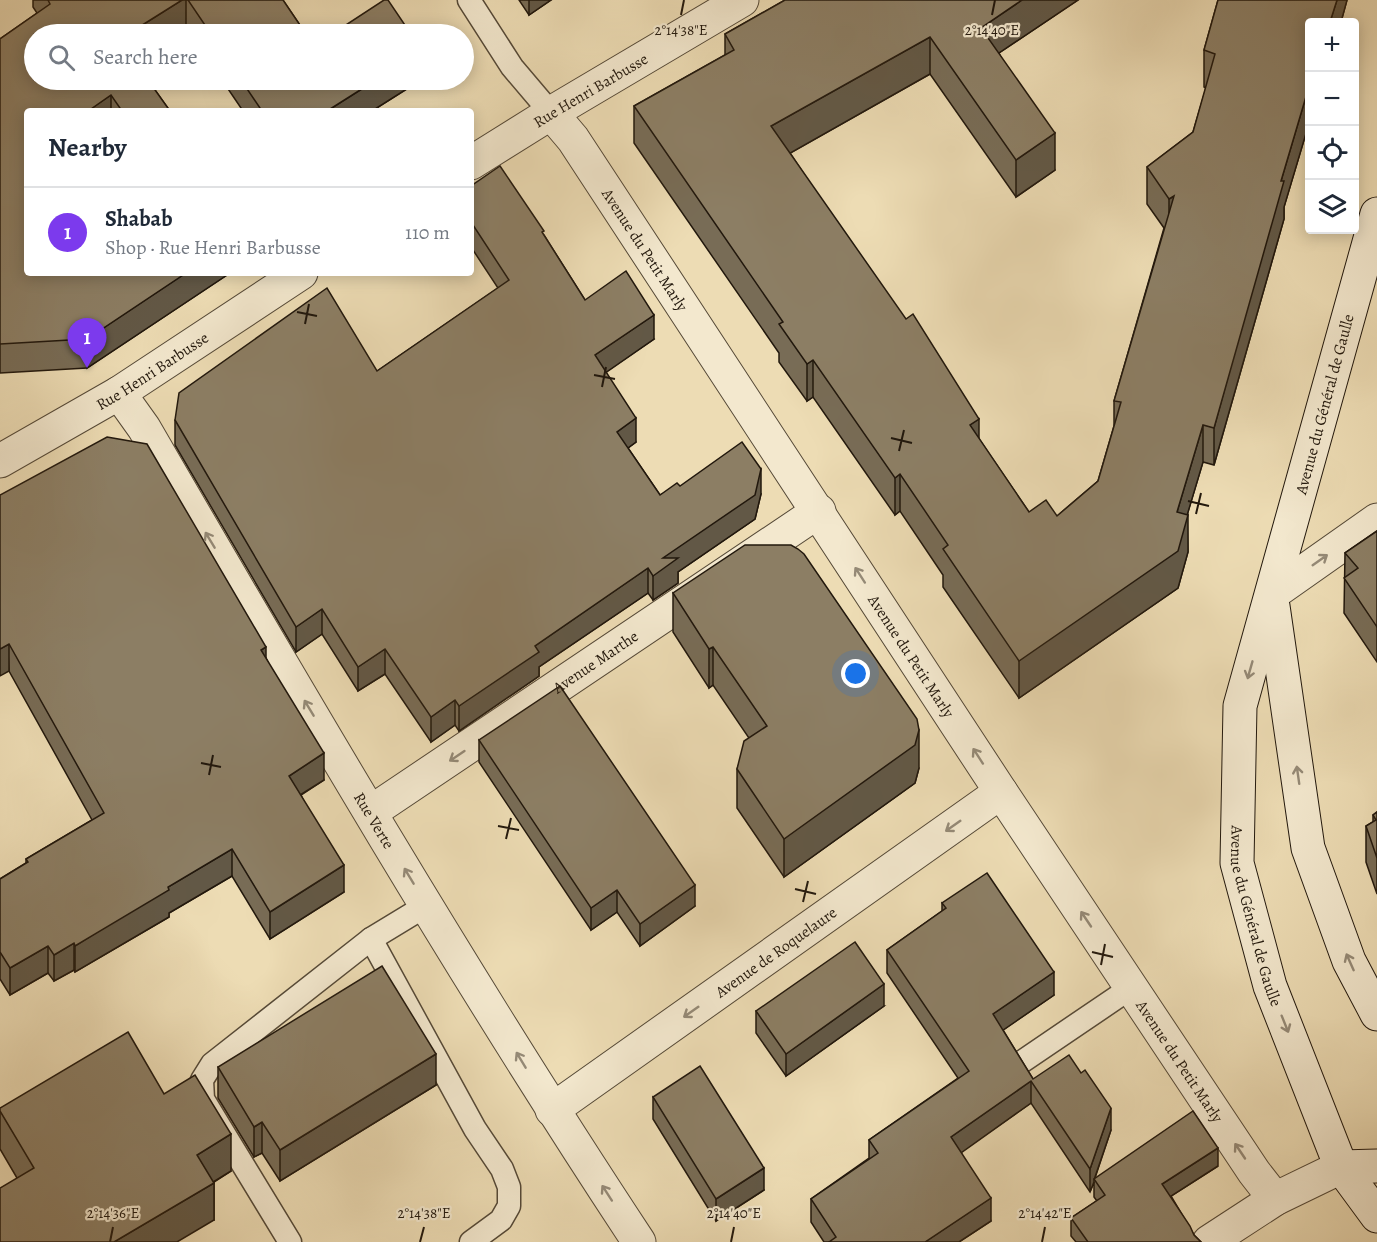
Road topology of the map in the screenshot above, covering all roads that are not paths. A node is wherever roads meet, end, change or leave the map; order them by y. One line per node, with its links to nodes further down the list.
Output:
1 (469, 0): 3 (lane)
2 (742, 0): 3 (street, Rue Henri Barbusse)
3 (551, 113): 4 (street, Rue Henri Barbusse); 9 (street, Avenue du Petit Marly)
4 (474, 161)
5 (1377, 214): 11 (street, Avenue du Général de Gaulle)
6 (296, 276): 7 (street, Rue Henri Barbusse)
7 (119, 393): 8 (street, Rue Henri Barbusse); 13 (street, Rue Verte, one-way to 7)
8 (0, 461)
9 (819, 511): 12 (street, Avenue du Petit Marly, one-way to 9); 13 (street, Avenue Marthe, one-way to 13)
10 (1377, 520): 11 (street, one-way to 10)
11 (1272, 594): 17 (street, Avenue du Général de Gaulle, one-way to 11); 21 (street, Avenue du Général de Gaulle, one-way to 21)
12 (1001, 792): 16 (street, Avenue du Petit Marly, one-way to 12); 19 (street, Avenue de Roquelaure, one-way to 19)
13 (371, 812): 14 (street, Rue Verte, one-way to 13)
14 (427, 905): 15 (lane); 19 (street, Rue Verte, one-way to 14)
15 (371, 939): 24 (lane); 25 (lane)
16 (1132, 987): 18 (lane); 22 (street, Avenue du Petit Marly, one-way to 16)
17 (1377, 1014)
18 (1023, 1061)
19 (552, 1110): 26 (street, Rue Verte, one-way to 19)
20 (1377, 1166): 21 (street)
21 (1341, 1167): 22 (street); 23 (street, Avenue du Général de Gaulle)
22 (1275, 1198): 27 (street)
23 (1377, 1216)
24 (290, 1242)
25 (471, 1242)
26 (639, 1242)
27 (1209, 1242)

